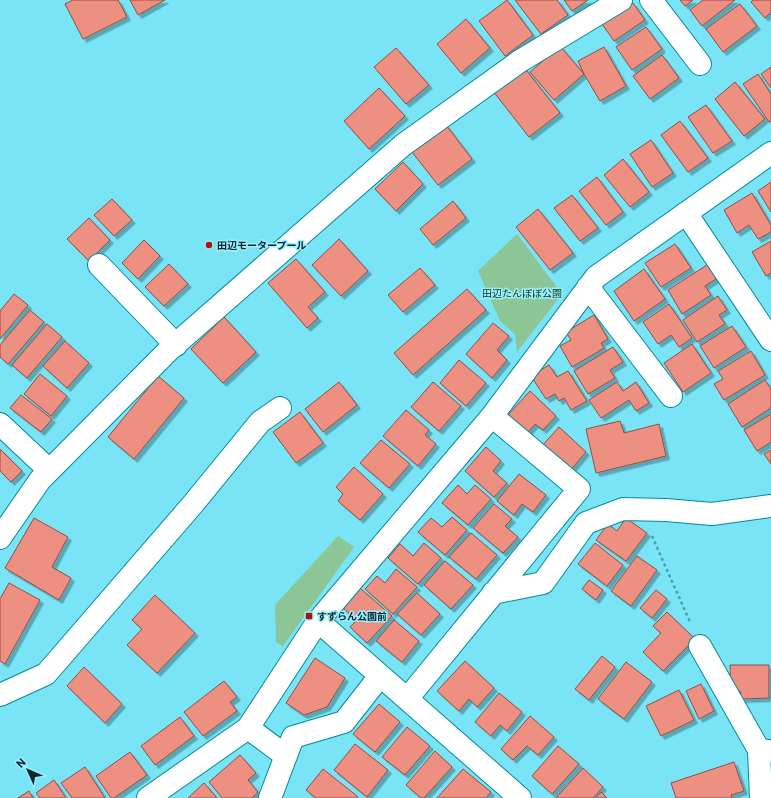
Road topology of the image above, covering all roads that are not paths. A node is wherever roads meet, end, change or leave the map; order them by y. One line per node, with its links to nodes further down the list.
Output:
1 (621, 0): 9 (street)
2 (651, 0): 3 (street)
3 (700, 64)
4 (771, 153): 5 (street)
5 (686, 213): 7 (street); 8 (street)
6 (99, 265): 9 (street)
7 (588, 286): 10 (street); 12 (street)
8 (771, 340)
9 (176, 345): 14 (street)
10 (671, 396)
11 (280, 408): 21 (street)
12 (492, 416): 17 (street); 18 (street)
13 (0, 424): 14 (street)
14 (49, 470): 16 (street)
15 (771, 506): 17 (street)
16 (0, 538)
17 (493, 593): 22 (street)
18 (318, 621): 20 (street); 23 (street)
19 (700, 646): 24 (street)
20 (380, 676): 22 (street); 25 (street)
21 (0, 695)
22 (407, 698): 28 (street)
23 (248, 728): 25 (street); 26 (street)
24 (765, 751): 29 (street)
25 (286, 756): 27 (street)
26 (148, 798)
27 (270, 798)
28 (519, 798)
29 (761, 798)

